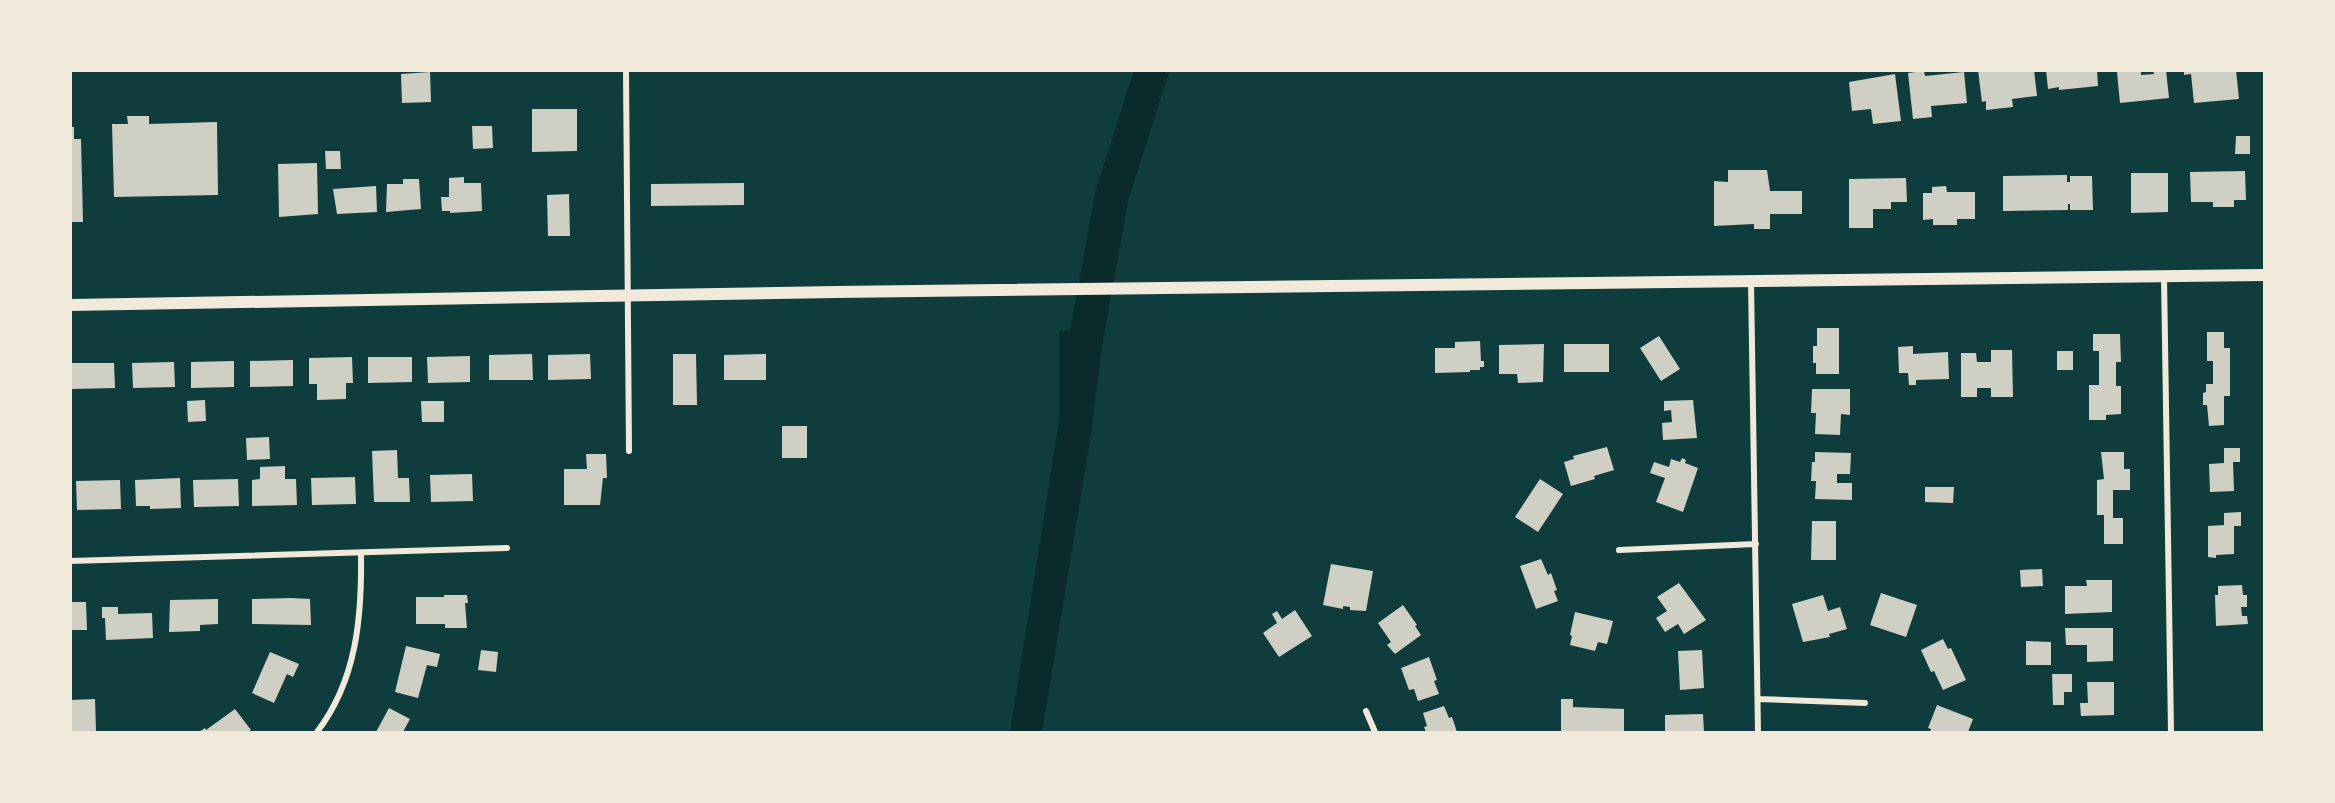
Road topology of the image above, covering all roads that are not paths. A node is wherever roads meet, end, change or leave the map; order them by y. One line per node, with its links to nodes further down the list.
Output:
1 (626, 70): 5 (street)
2 (2164, 275): 3 (main road); 4 (main road); 19 (street)
3 (2265, 275)
4 (1751, 281): 5 (main road); 8 (street)
5 (627, 295): 6 (main road); 7 (street)
6 (70, 305)
7 (629, 451)
8 (1756, 544): 10 (street); 13 (street)
9 (507, 548): 11 (street)
10 (1619, 550)
11 (362, 553): 12 (street); 16 (street)
12 (70, 561)
13 (1758, 699): 14 (street); 18 (street)
14 (1864, 702)
15 (1366, 711): 17 (street)
16 (317, 732)
17 (1375, 732)
18 (1758, 732)
19 (2171, 732)

